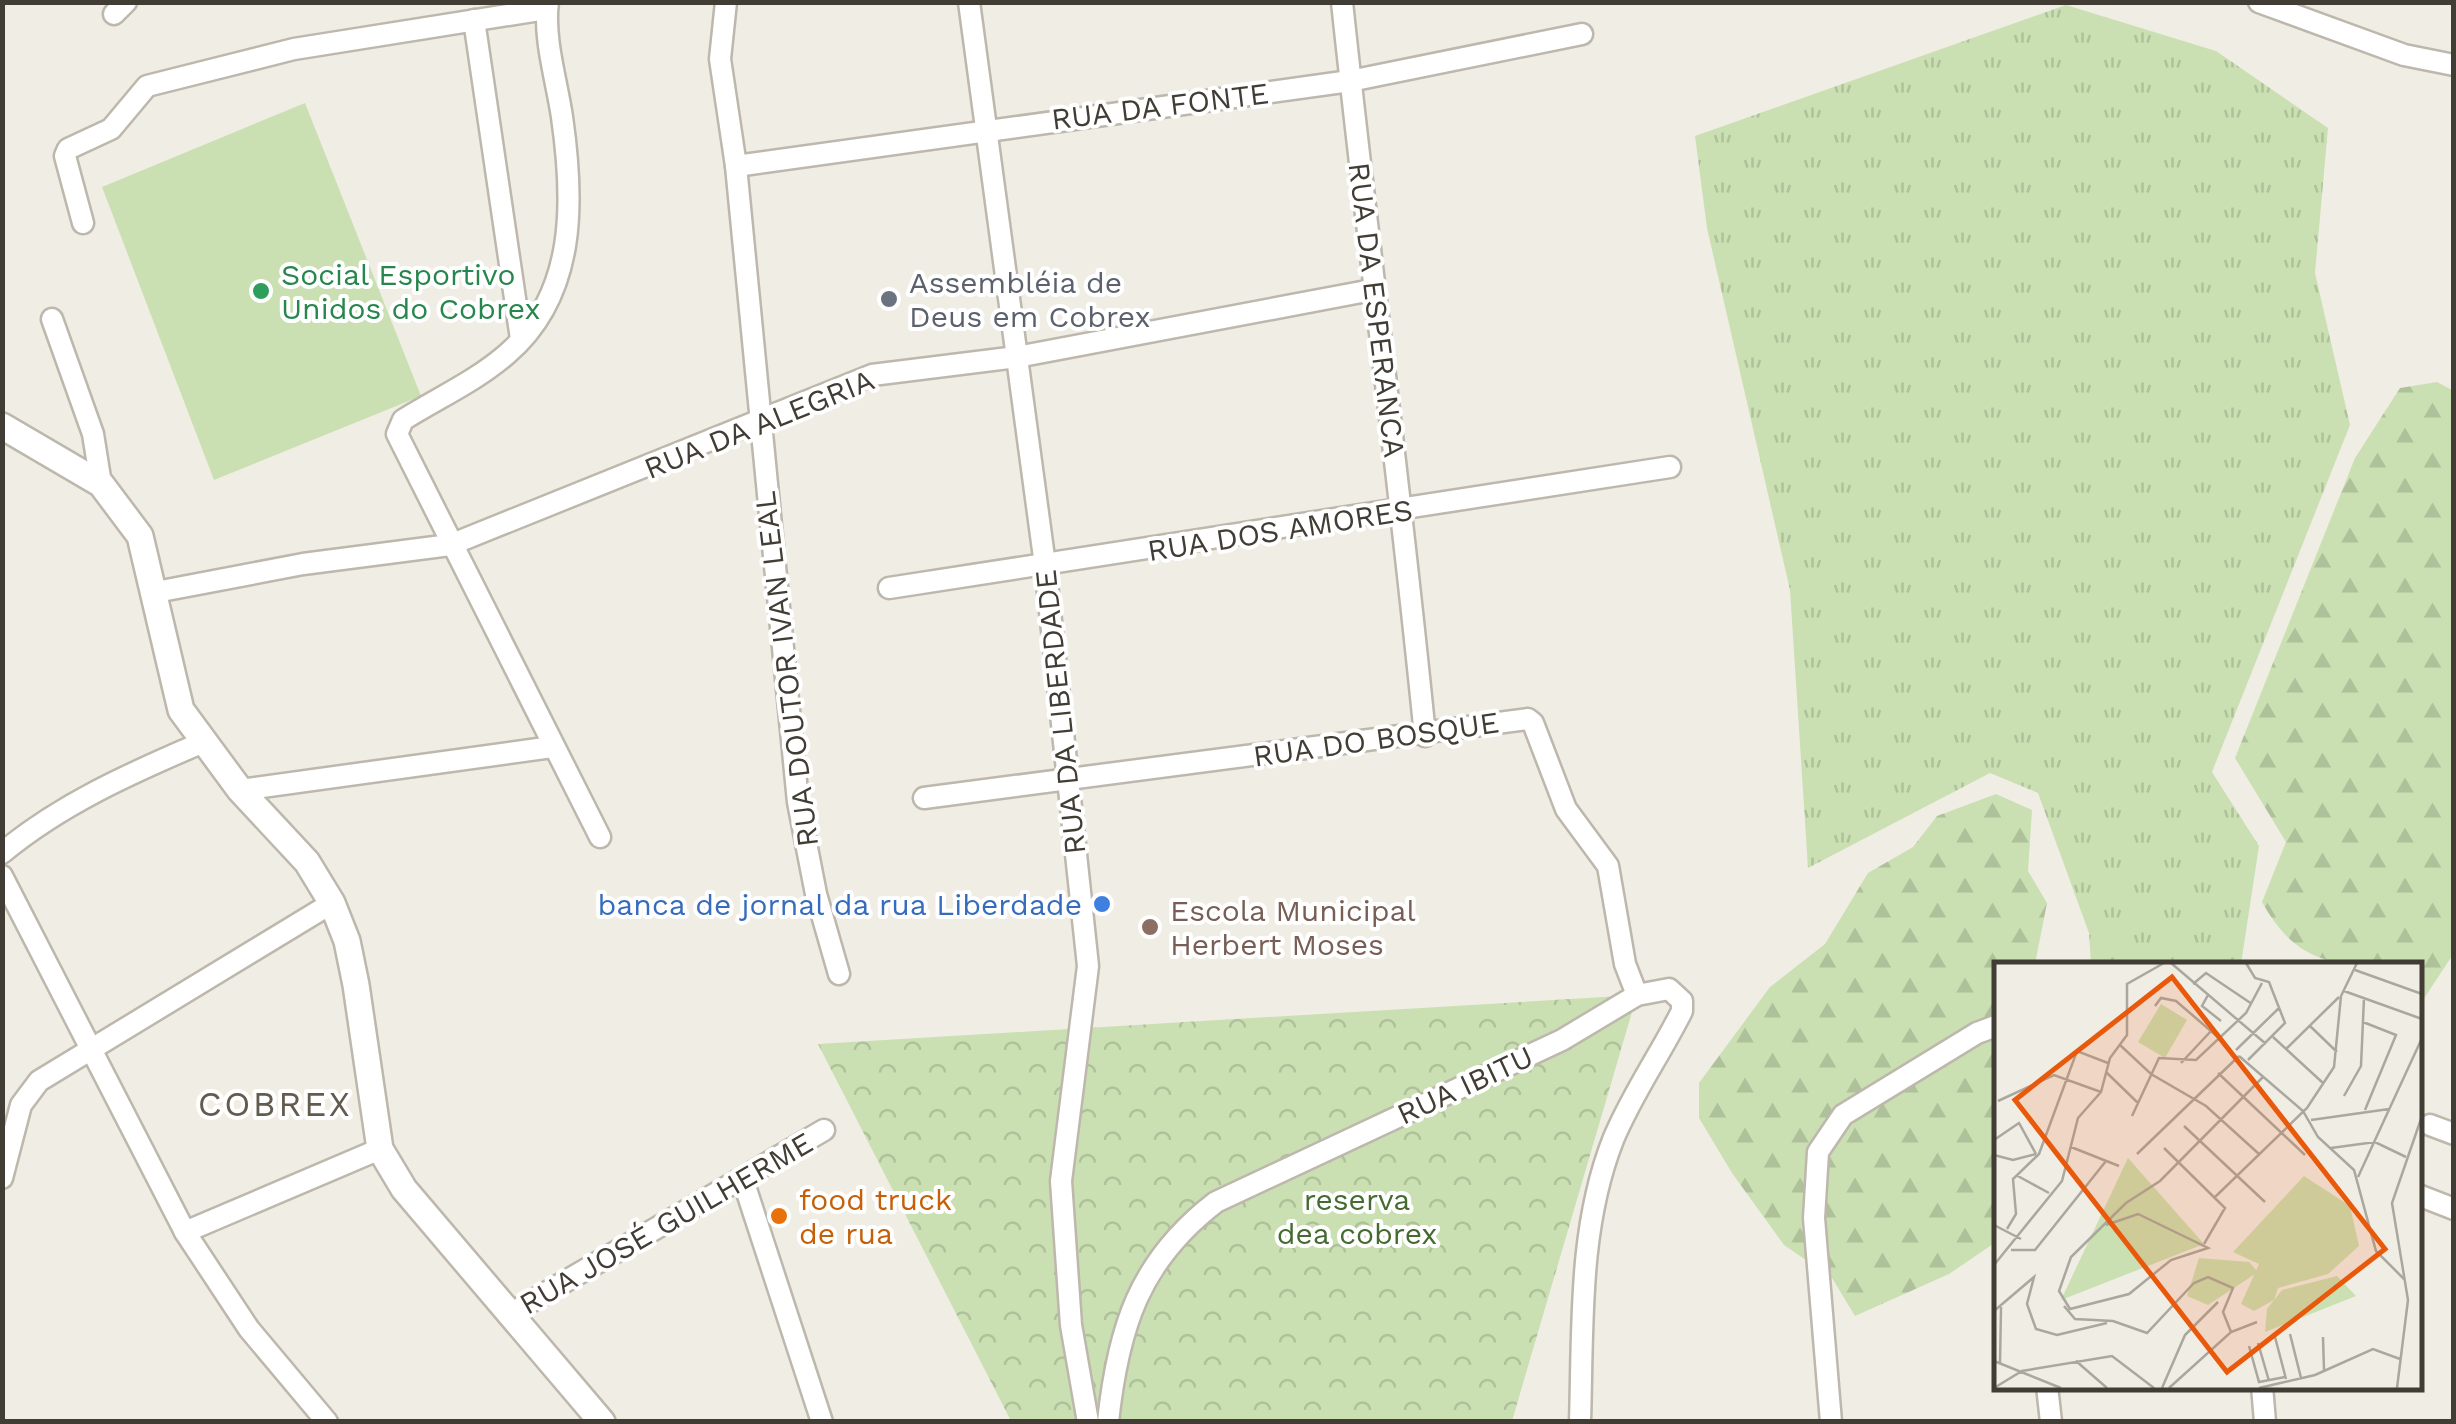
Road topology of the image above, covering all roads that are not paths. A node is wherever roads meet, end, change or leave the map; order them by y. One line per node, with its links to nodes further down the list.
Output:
1 (726, 2): 11 (street, RUA DOUTOR IVAN LEAL)
2 (969, 2): 10 (street, RUA DA LIBERDADE)
3 (1342, 2): 9 (street, RUA DA ESPERANCA)
4 (2259, 2): 8 (street)
5 (547, 6): 6 (street); 15 (street)
6 (474, 20): 12 (street); 15 (street)
7 (1582, 34): 9 (street, RUA DA FONTE)
8 (2454, 65)
9 (1350, 81): 10 (street, RUA DA FONTE); 13 (street, RUA DA ESPERANCA)
10 (989, 128): 11 (street, RUA DA FONTE); 16 (street, RUA DA LIBERDADE)
11 (736, 166): 17 (street, RUA DOUTOR IVAN LEAL)
12 (83, 224)
13 (1372, 290): 16 (street, RUA DA ALEGRIA); 21 (street, RUA DA ESPERANCA)
14 (52, 319): 20 (street)
15 (521, 340): 22 (street)
16 (1017, 357): 17 (street, RUA DA ALEGRIA); 23 (street, RUA DA LIBERDADE)
17 (758, 424): 22 (street, RUA DA ALEGRIA); 36 (street, RUA DOUTOR IVAN LEAL)
18 (2, 426): 20 (street)
19 (1670, 467): 21 (street, RUA DOS AMORES)
20 (101, 484): 25 (street)
21 (1403, 512): 23 (street, RUA DOS AMORES); 26 (street, RUA DA ESPERANCA)
22 (450, 545): 25 (street, RUA DA ALEGRIA); 28 (street)
23 (1045, 565): 24 (street, RUA DOS AMORES); 29 (street, RUA DA LIBERDADE)
24 (889, 588)
25 (156, 592): 27 (street)
26 (1425, 736): 29 (street, RUA DO BOSQUE); 37 (street, RUA DO BOSQUE)
27 (201, 743): 30 (street); 33 (street)
28 (552, 747): 30 (street); 32 (street)
29 (1068, 780): 31 (street, RUA DO BOSQUE); 55 (street, RUA DA LIBERDADE)
30 (240, 790): 35 (street)
31 (924, 798)
32 (600, 836)
33 (2, 853)
34 (2, 876): 39 (street)
35 (332, 903): 39 (street); 43 (street)
36 (839, 974)
37 (1638, 995): 56 (street, RUA IBITU); 57 (street)
38 (1994, 1027): 58 (street)
39 (88, 1050): 44 (street); 48 (street)
40 (2430, 1125): 42 (street)
41 (824, 1130): 45 (street, RUA JOSÉ GUILHERME)
42 (2454, 1134)
43 (380, 1148): 48 (street); 49 (street)
44 (2, 1178)
45 (743, 1180): 49 (street, RUA JOSÉ GUILHERME); 54 (street)
46 (2421, 1196): 47 (street)
47 (2454, 1209)
48 (185, 1232): 52 (street)
49 (508, 1316): 53 (street)
50 (2047, 1389): 59 (street)
51 (2262, 1389): 60 (street)
52 (327, 1422)
53 (602, 1422)
54 (822, 1422)
55 (1088, 1422)
56 (1108, 1422)
57 (1580, 1422)
58 (1831, 1422)
59 (2051, 1422)
60 (2264, 1422)

